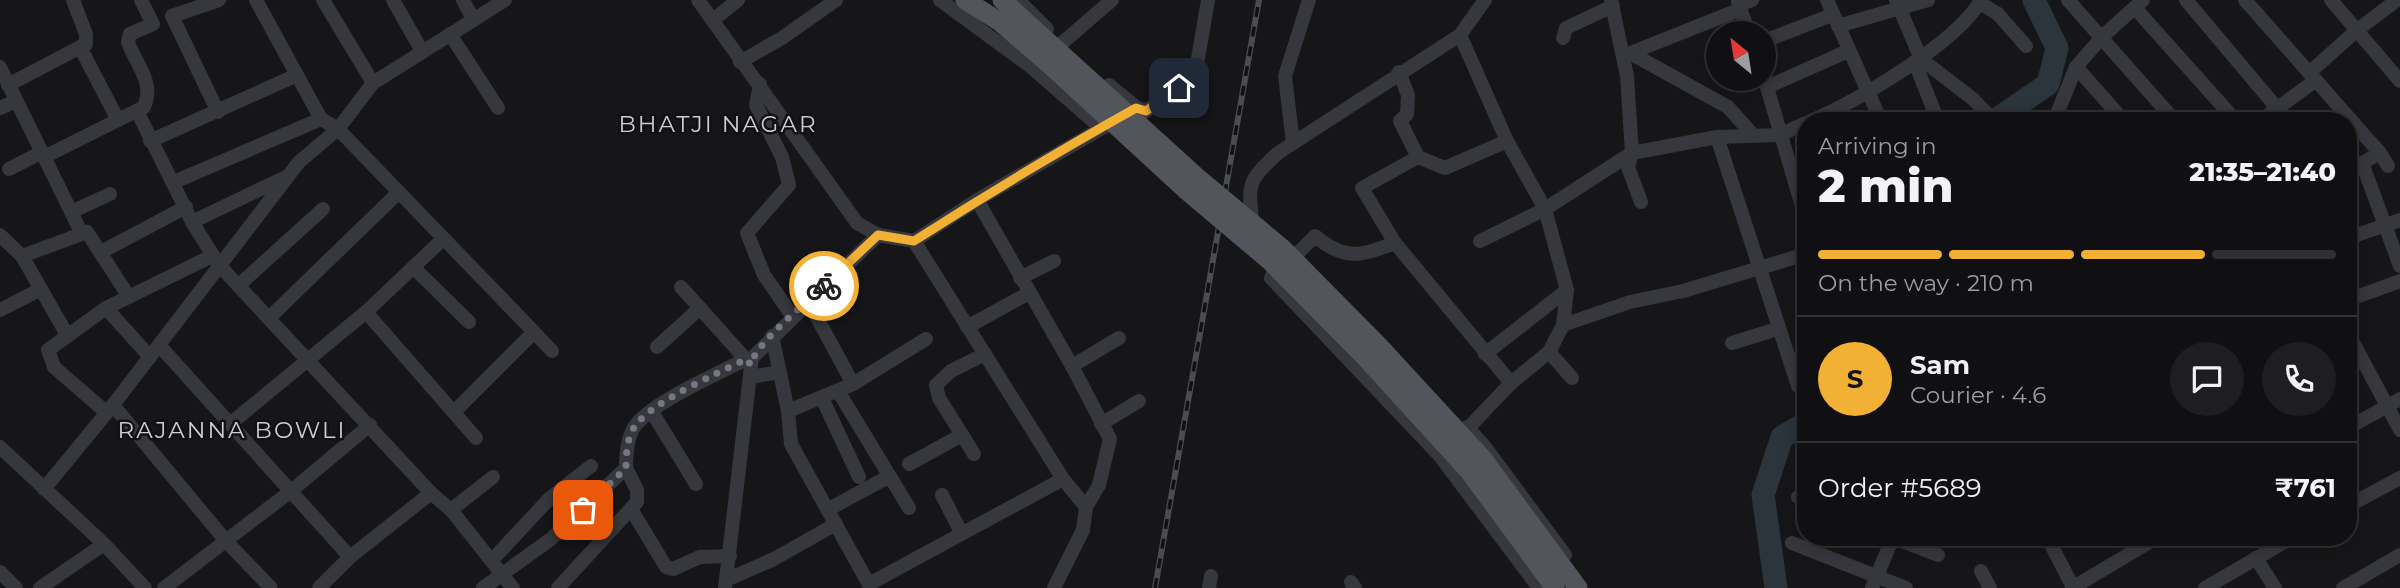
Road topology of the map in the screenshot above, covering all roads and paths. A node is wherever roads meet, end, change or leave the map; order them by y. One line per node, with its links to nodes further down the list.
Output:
1 (73, 0): 46 (street)
2 (141, 0): 37 (street)
3 (219, 0): 32 (street)
4 (256, 0): 55 (street)
5 (323, 0): 59 (street)
6 (393, 0): 47 (street)
7 (463, 0): 33 (street)
8 (505, 0): 33 (street)
9 (698, 0): 34 (street)
10 (738, 0): 34 (street)
11 (836, 0): 51 (street)
12 (940, 0): 86 (street)
13 (965, 0): 250 (main road, bridge)
14 (1002, 0): 251 (main road, bridge)
15 (1018, 0): 44 (street)
16 (1111, 0): 44 (street)
17 (1208, 0): 67 (street)
18 (1309, 0): 93 (street)
19 (1485, 0): 40 (street)
20 (1827, 0): 36 (street)
21 (1928, 0): 30 (street)
22 (2068, 0): 41 (street)
23 (2186, 0): 68 (street)
24 (2245, 0): 56 (street)
25 (2330, 0): 38 (street)
26 (2397, 0): 38 (street)
27 (1980, 1): 45 (street); 50 (street)
28 (1612, 3): 42 (street); 49 (street)
29 (1742, 3): 35 (street); 49 (street)
30 (1897, 4): 36 (street); 50 (street)
31 (2139, 4): 41 (street); 78 (street)
32 (172, 16): 37 (street); 70 (street)
33 (473, 19): 39 (street)
34 (713, 20): 51 (street)
35 (1746, 21)
36 (1835, 21): 43 (street); 48 (street)
37 (153, 24): 69 (street)
38 (2356, 31): 56 (street); 58 (street)
39 (450, 34): 47 (street); 66 (street)
40 (1460, 35): 54 (street); 92 (street)
41 (2102, 37): 52 (street); 77 (street)
42 (1563, 38)
43 (1776, 38)
44 (1061, 44): 67 (street)
45 (2026, 46)
46 (81, 49): 60 (street); 83 (street)
47 (422, 51): 59 (street)
48 (1848, 51): 57 (street); 63 (street)
49 (1627, 54): 88 (street); 94 (street)
50 (1918, 61): 63 (street); 73 (street); 74 (street)
51 (740, 62): 61 (street)
52 (2076, 66): 75 (street); 76 (street)
53 (0, 67): 60 (street)
54 (1399, 72): 93 (street); 97 (street)
55 (297, 75): 70 (street); 82 (street)
56 (2313, 76): 68 (street); 81 (street)
57 (1776, 78)
58 (2400, 81)
59 (373, 83): 87 (street)
60 (8, 85): 64 (street)
61 (760, 85): 118 (street); 149 (street)
62 (1768, 91): 89 (street)
63 (1865, 91): 71 (street); 72 (street)
64 (16, 101): 65 (street); 96 (street)
65 (0, 108)
66 (498, 108)
67 (1136, 108): 86 (street)
68 (2278, 109): 79 (street); 80 (street)
69 (137, 111): 83 (street); 91 (street)
70 (218, 112): 91 (street)
71 (1838, 112)
72 (1876, 112)
73 (1935, 112)
74 (1985, 112)
75 (2060, 112)
76 (2116, 112)
77 (2167, 112)
78 (2229, 112)
79 (2274, 112)
80 (2280, 112)
81 (2344, 112)
82 (321, 119): 87 (street); 103 (street)
83 (118, 120): 96 (street)
84 (1797, 127): 89 (street)
85 (2357, 127): 95 (street)
86 (1101, 128): 107 (street)
87 (338, 129): 102 (street); 104 (street)
88 (1752, 134): 89 (street); 90 (street)
89 (1779, 135): 105 (street)
90 (1717, 138): 94 (street); 131 (street)
91 (150, 141): 103 (street)
92 (1507, 141): 97 (street); 111 (street)
93 (1293, 143): 134 (street)
94 (1632, 153): 108 (street); 111 (street)
95 (2380, 153): 98 (street); 100 (street)
96 (43, 155): 101 (street); 112 (street)
97 (1418, 157): 123 (street)
98 (2362, 163): 99 (street); 115 (street)
99 (2357, 166)
100 (2388, 166)
101 (9, 169)
102 (292, 174): 114 (street); 128 (street)
103 (174, 182): 109 (street)
104 (399, 192): 120 (street); 148 (street)
105 (1797, 192)
106 (110, 194): 112 (street)
107 (977, 200): 121 (street); 133 (street)
108 (1642, 202)
109 (186, 206): 114 (street); 125 (street)
110 (323, 209): 136 (street)
111 (1545, 209): 122 (street); 139 (street)
112 (71, 212): 116 (street)
113 (2400, 220): 115 (street)
114 (192, 222): 128 (street)
115 (2385, 225): 119 (street); 130 (street)
116 (81, 232): 125 (street); 126 (street)
117 (0, 235): 126 (street)
118 (878, 235): 121 (street); 143 (street)
119 (2357, 235)
120 (443, 239): 132 (street); 154 (street)
121 (914, 241): 152 (street)
122 (1479, 242)
123 (1395, 243): 124 (street); 165 (street)
124 (1299, 251): 134 (street); 188 (street)
125 (101, 252): 141 (street)
126 (22, 256): 138 (street)
127 (1797, 257): 131 (street)
128 (215, 260): 136 (street); 141 (street); 161 (street)
129 (1054, 261): 133 (street)
130 (2400, 266)
131 (1758, 268): 151 (street); 153 (street)
132 (415, 269): 147 (street); 150 (street)
133 (1020, 278): 140 (street)
134 (1271, 278): 194 (street)
135 (2400, 281): 142 (street)
136 (239, 285): 148 (street)
137 (681, 287): 145 (street)
138 (41, 289): 146 (street); 155 (street)
139 (1567, 290): 151 (street); 165 (street)
140 (1029, 293): 152 (street); 168 (street)
141 (129, 297): 144 (street)
142 (2357, 297)
143 (808, 301): 149 (street); 173 (street)
144 (106, 308): 155 (street); 161 (street)
145 (700, 308): 160 (street); 169 (street)
146 (0, 310)
147 (366, 312): 166 (street); 182 (street)
148 (270, 317): 166 (street)
149 (793, 317): 156 (street)
150 (469, 322)
151 (1563, 325): 163 (street)
152 (967, 327): 164 (street)
153 (1777, 329): 159 (street); 174 (street)
154 (534, 332): 162 (street); 182 (street)
155 (66, 333): 180 (street)
156 (772, 336): 169 (street); 170 (street)
157 (926, 338): 173 (street)
158 (1119, 338): 168 (street)
159 (1732, 343)
160 (657, 347)
161 (154, 351): 180 (street); 185 (street)
162 (552, 351)
163 (1549, 352): 171 (street); 172 (street)
164 (985, 354): 190 (street); 202 (street)
165 (1485, 354): 172 (street)
166 (309, 360): 185 (street); 187 (street)
167 (2357, 361): 179 (street)
168 (1072, 366): 186 (street)
169 (749, 367): 170 (street); 183 (street); 228 (street)
170 (780, 372): 181 (street)
171 (1572, 378)
172 (1511, 383): 188 (street)
173 (853, 384): 175 (street)
174 (1797, 386)
175 (838, 391): 176 (street); 198 (street)
176 (822, 398): 181 (street); 200 (street)
177 (2400, 399): 179 (street)
178 (1139, 401): 186 (street)
179 (2386, 407): 184 (street); 189 (street)
180 (110, 409): 204 (street); 216 (street)
181 (788, 411): 212 (street)
182 (454, 412): 191 (street)
183 (652, 412): 197 (street); 203 (street)
184 (2357, 423)
185 (230, 424): 205 (street)
186 (1101, 424): 210 (street)
187 (370, 425): 205 (street); 206 (street)
188 (1469, 430): 194 (street); 252 (street)
189 (2400, 430)
190 (962, 435): 193 (street); 195 (street)
191 (476, 438)
192 (0, 447): 204 (street)
193 (974, 454)
194 (1440, 456): 249 (street)
195 (909, 464)
196 (591, 466): 231 (street)
197 (626, 468): 211 (street); 234 (street)
198 (890, 476): 209 (street); 212 (street)
199 (493, 477): 213 (street)
200 (859, 477)
201 (2400, 478): 208 (street)
202 (1063, 479): 210 (street); 215 (street)
203 (696, 484)
204 (44, 489): 218 (street)
205 (291, 491): 216 (street); 229 (street)
206 (431, 493): 213 (street); 229 (street)
207 (942, 495): 215 (street)
208 (2357, 501)
209 (909, 508)
210 (1086, 508): 248 (street)
211 (631, 509): 228 (street); 247 (street)
212 (828, 509): 214 (street)
213 (451, 510): 231 (street)
214 (836, 524): 236 (street); 237 (street)
215 (961, 532): 237 (street)
216 (226, 541): 242 (street); 243 (street)
217 (1792, 543): 219 (street)
218 (104, 544): 240 (street); 241 (street)
219 (1797, 545)
220 (1798, 546): 235 (street)
221 (1889, 546): 235 (street)
222 (1916, 546): 226 (street)
223 (2052, 546): 238 (street)
224 (2131, 546): 238 (street)
225 (2277, 546): 230 (street)
226 (1938, 555)
227 (2400, 555): 257 (street)
228 (730, 556): 236 (street)
229 (350, 557): 244 (street)
230 (2256, 558): 255 (street); 256 (street)
231 (493, 559): 234 (street)
232 (1981, 571): 254 (street)
233 (0, 572): 239 (street)
234 (503, 573): 245 (street); 246 (street)
235 (1874, 582): 253 (street)
236 (726, 584)
237 (870, 586)
238 (2072, 587)
239 (16, 588)
240 (40, 588)
241 (145, 588)
242 (164, 588)
243 (271, 588)
244 (320, 588)
245 (482, 588)
246 (513, 588)
247 (558, 588)
248 (1054, 588)
249 (1539, 588)
250 (1555, 588)
251 (1578, 588)
252 (1588, 588)
253 (1906, 588)
254 (1990, 588)
255 (2205, 588)
256 (2275, 588)
257 (2343, 588)

